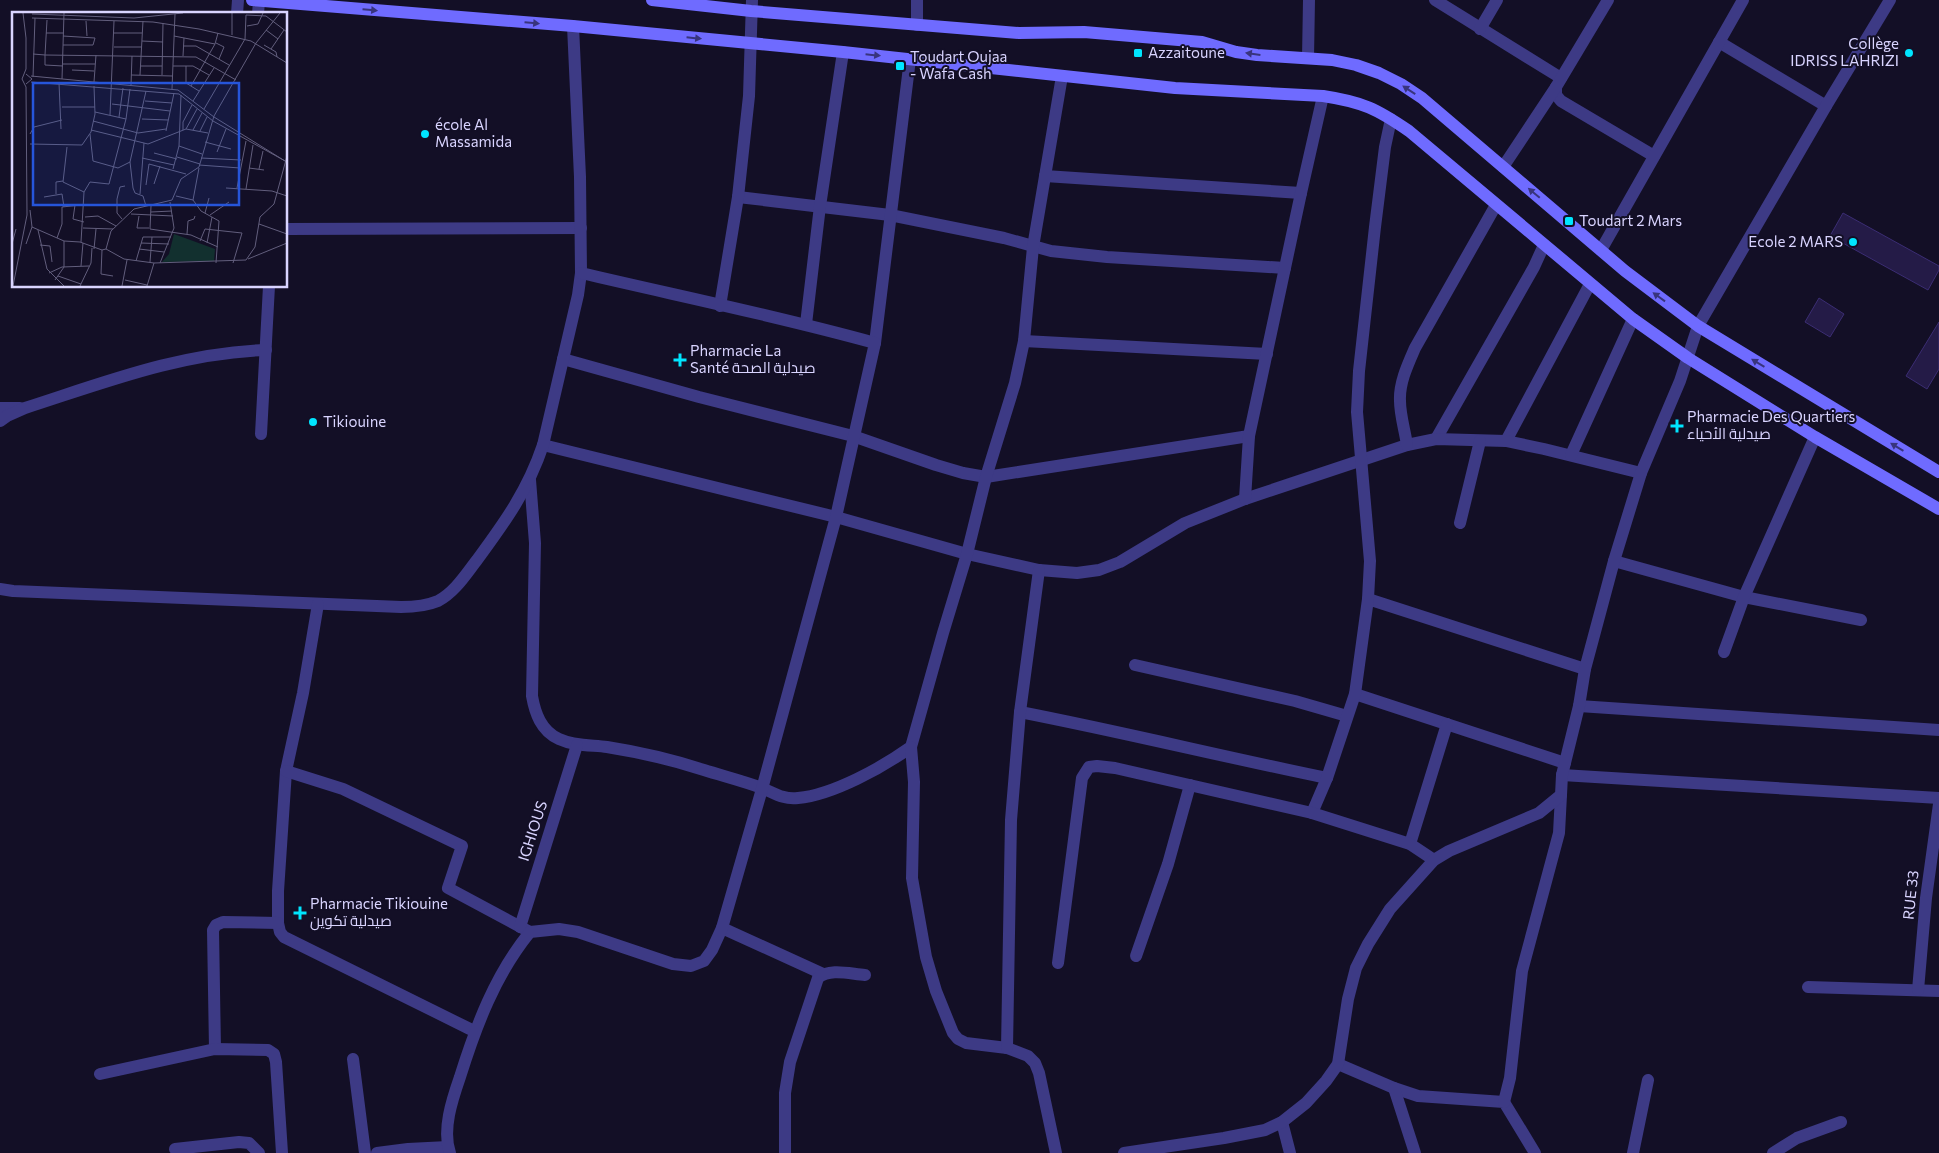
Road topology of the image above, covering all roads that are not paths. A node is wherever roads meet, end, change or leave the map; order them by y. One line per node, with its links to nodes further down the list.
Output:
1 (252, 0): 10 (street)
2 (652, 0): 11 (street)
3 (917, 0): 12 (street)
4 (1309, 0): 18 (street)
5 (1435, 0): 14 (street)
6 (1497, 0): 14 (street)
7 (1608, 0): 21 (street)
8 (1743, 0): 15 (street)
9 (1890, 0): 23 (street)
10 (260, 1): 13 (street, one-way to 13)
11 (751, 5): 12 (street); 16 (street)
12 (917, 25): 18 (street, one-way to 12)
13 (573, 26): 16 (street, one-way to 16); 33 (street)
14 (1480, 29): 21 (street)
15 (1719, 42): 23 (street); 25 (street)
16 (752, 44): 17 (street); 29 (street)
17 (843, 52): 19 (street, one-way to 19); 31 (street)
18 (1308, 58): 26 (street, one-way to 18)
19 (910, 59): 20 (street); 32 (street)
20 (1062, 76): 22 (street); 27 (street)
21 (1558, 83): 25 (street); 26 (street)
22 (1324, 96): 24 (street); 28 (street)
23 (1826, 106): 45 (street)
24 (1391, 118): 30 (street); 65 (street)
25 (1654, 156): 37 (street)
26 (1503, 167): 37 (street, one-way to 26)
27 (1045, 176): 28 (street); 36 (street)
28 (1301, 193): 38 (street)
29 (738, 198): 31 (street); 42 (street)
30 (1496, 205): 35 (street); 63 (street)
31 (820, 206): 32 (street); 44 (street)
32 (890, 215): 36 (street); 47 (street)
33 (581, 228): 34 (street); 39 (street)
34 (288, 229)
35 (1544, 244): 40 (street); 59 (street)
36 (1033, 247): 38 (street); 46 (street)
37 (1601, 250): 45 (street, one-way to 37)
38 (1285, 268): 49 (street)
39 (582, 273): 42 (street); 51 (street)
40 (1590, 284): 43 (street); 61 (street)
41 (269, 288): 48 (street)
42 (720, 306): 44 (street)
43 (1633, 320): 50 (street); 64 (street)
44 (806, 324): 47 (street)
45 (1698, 326): 50 (street); 66 (street, one-way to 45)
46 (1024, 341): 49 (street); 68 (street)
47 (875, 343): 56 (street)
48 (266, 350): 53 (street); 55 (street)
49 (1266, 354): 57 (street)
50 (1688, 358): 58 (street); 67 (street)
51 (563, 359): 56 (street); 62 (street)
52 (0, 408): 53 (street)
53 (25, 408): 54 (street)
54 (0, 421)
55 (262, 434)
56 (853, 436): 68 (street); 72 (street)
57 (1249, 436): 68 (street); 70 (street)
58 (1815, 436): 71 (street); 80 (street)
59 (1436, 439): 60 (street); 63 (street)
60 (1480, 441): 61 (street); 73 (street)
61 (1506, 441): 64 (street)
62 (543, 445): 69 (street); 72 (street)
63 (1407, 445): 65 (street)
64 (1571, 456): 67 (street)
65 (1362, 459): 70 (street); 81 (street)
66 (1939, 472)
67 (1641, 473): 75 (street)
68 (986, 477): 74 (street)
69 (530, 480): 82 (street); 93 (street)
70 (1245, 498): 76 (street)
71 (1939, 509)
72 (836, 517): 74 (street); 99 (street)
73 (1460, 524)
74 (967, 554): 76 (street); 94 (street)
75 (1614, 561): 80 (street); 86 (street)
76 (1039, 570): 89 (street)
77 (0, 589): 78 (street)
78 (13, 591): 79 (street); 82 (street)
79 (0, 594)
80 (1744, 597): 83 (street); 84 (street)
81 (1368, 599): 86 (street); 87 (street)
82 (318, 604): 96 (street)
83 (1862, 620)
84 (1724, 652)
85 (1135, 665): 90 (street)
86 (1584, 669): 88 (street)
87 (1355, 694): 90 (street); 91 (street)
88 (1578, 706): 92 (street); 95 (street)
89 (1020, 712): 97 (street); 117 (street)
90 (1347, 716): 97 (street)
91 (1447, 724): 95 (street); 104 (street)
92 (1939, 730)
93 (576, 745): 99 (street); 108 (street, IGHIOUS)
94 (911, 747): 99 (street); 117 (street)
95 (1563, 769): 100 (street); 101 (street)
96 (286, 771): 106 (street); 108 (street)
97 (1327, 778): 103 (street)
98 (1190, 785): 103 (street); 109 (street); 110 (street)
99 (762, 789): 107 (street)
100 (1561, 795): 105 (street); 124 (street)
101 (1939, 798)
102 (1939, 806): 114 (street, RUE 33)
103 (1312, 813): 104 (street)
104 (1410, 844): 105 (street)
105 (1434, 860): 120 (street)
106 (278, 923): 116 (street); 118 (street)
107 (722, 928): 108 (street); 111 (street)
108 (525, 930): 116 (street, IGHIOUS)
109 (1136, 956)
110 (1058, 963)
111 (823, 974): 112 (street); 133 (street)
112 (865, 975)
113 (1808, 987): 114 (street)
114 (1918, 990): 115 (street)
115 (1939, 991)
116 (474, 1032): 128 (street, IGHIOUS)
117 (1007, 1048): 134 (street)
118 (215, 1049): 121 (street); 131 (street)
119 (353, 1059): 132 (street)
120 (1338, 1064): 123 (street); 125 (street)
121 (100, 1074)
122 (1648, 1080): 139 (street)
123 (1394, 1088): 124 (street); 137 (street)
124 (1504, 1102): 138 (street)
125 (1282, 1122): 135 (street); 136 (street)
126 (1841, 1122): 140 (street)
127 (175, 1149): 130 (street)
128 (449, 1150): 129 (street)
129 (385, 1152)
130 (259, 1153)
131 (282, 1153)
132 (365, 1153)
133 (785, 1153)
134 (1056, 1153)
135 (1124, 1153)
136 (1290, 1153)
137 (1415, 1153)
138 (1535, 1153)
139 (1633, 1153)
140 (1773, 1153)

